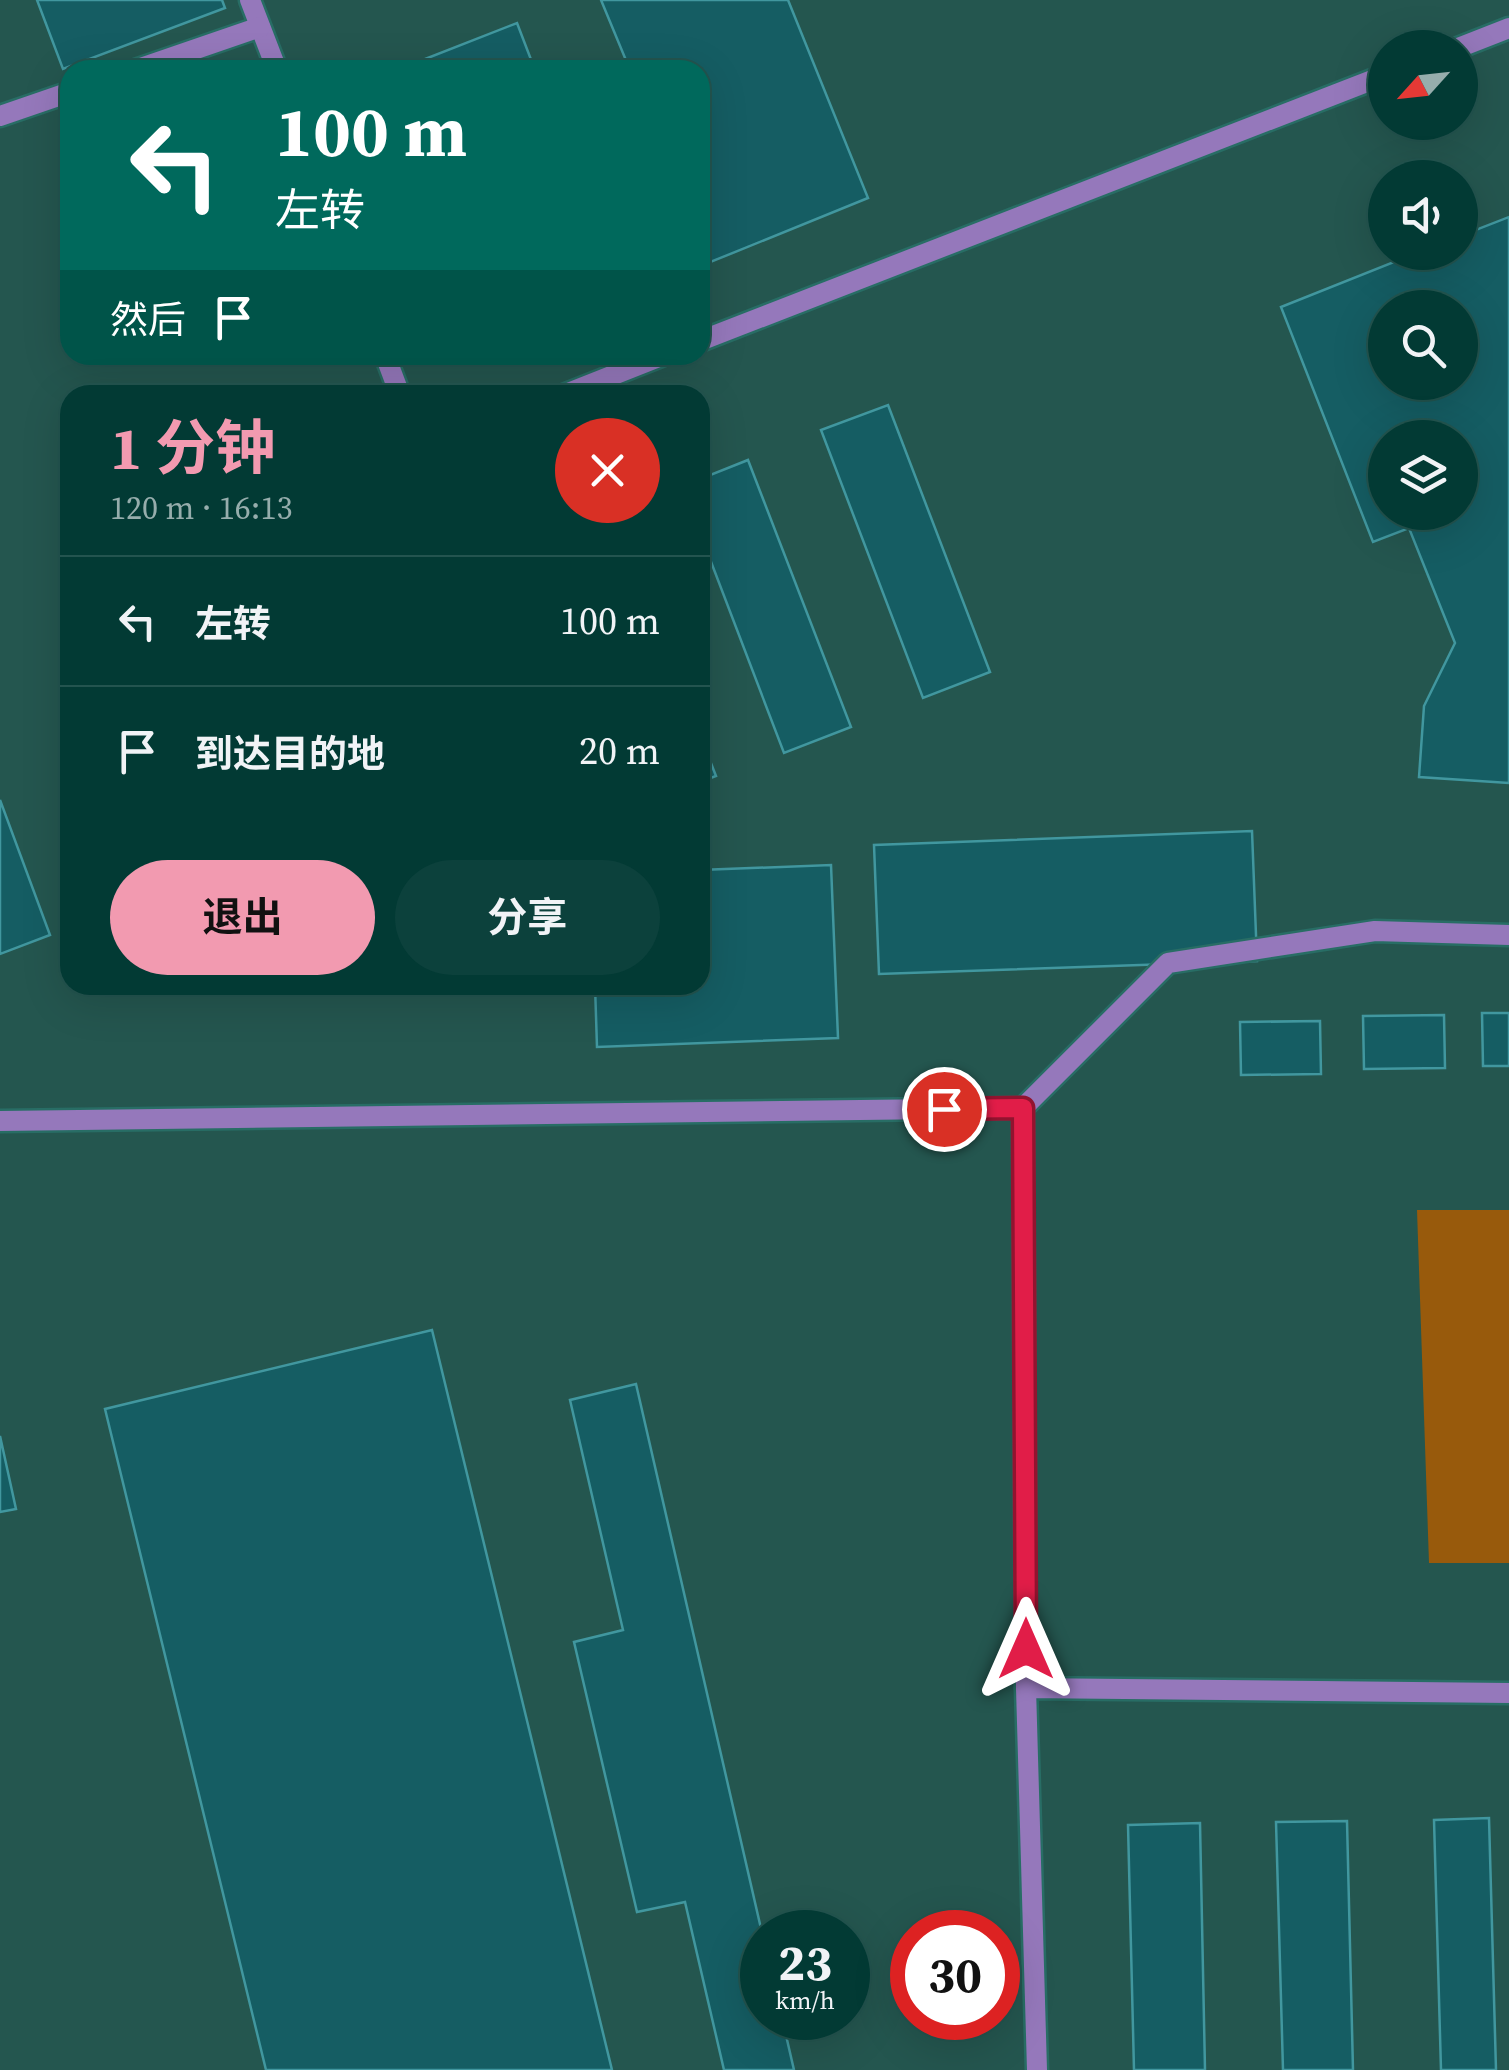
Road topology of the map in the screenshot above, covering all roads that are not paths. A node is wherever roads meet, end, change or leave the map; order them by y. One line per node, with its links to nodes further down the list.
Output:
1 (250, 0): 2 (street)
2 (260, 27): 5 (street); 6 (street)
3 (1509, 28): 4 (street)
4 (1478, 40)
5 (163, 60)
6 (273, 60)
7 (1368, 83): 10 (street)
8 (60, 95): 9 (street)
9 (0, 116)
10 (710, 337)
11 (639, 365): 12 (street)
12 (588, 385)
13 (1509, 935): 14 (street)
14 (1023, 1108): 15 (street); 16 (street)
15 (0, 1121)
16 (1026, 1688): 17 (street); 18 (street)
17 (1509, 1692)
18 (1037, 2070)

